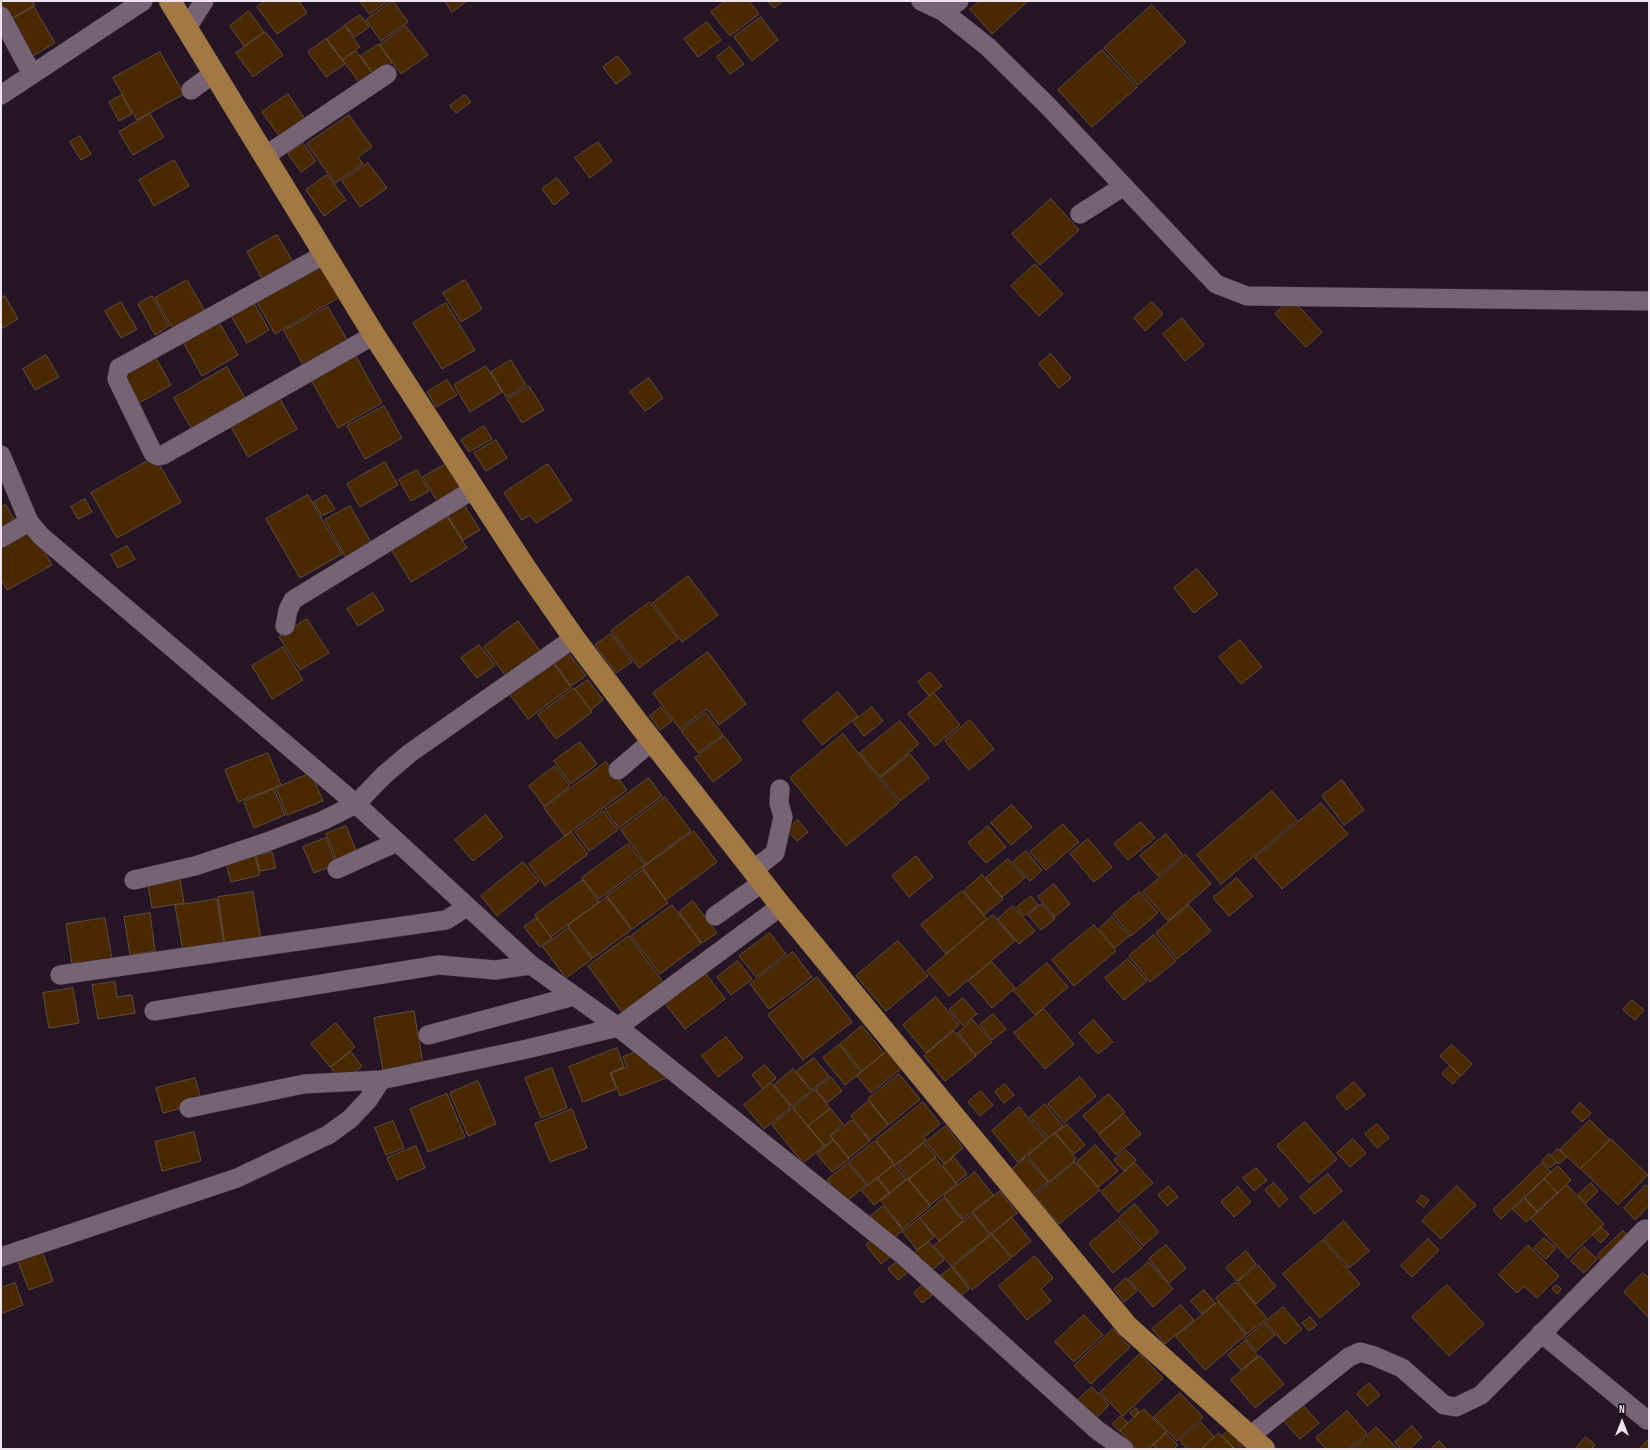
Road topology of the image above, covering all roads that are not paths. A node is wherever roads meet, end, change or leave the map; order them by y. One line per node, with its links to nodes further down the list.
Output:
1 (143, 1): 9 (street)
2 (170, 1): 7 (main road)
3 (204, 1): 7 (street)
4 (920, 1): 5 (street)
5 (952, 6): 14 (street)
6 (1, 16): 9 (street)
7 (187, 28): 8 (main road)
8 (214, 73): 11 (street); 13 (main road)
9 (32, 74): 12 (street)
10 (387, 74): 13 (street)
11 (191, 90)
12 (1, 95)
13 (265, 156): 16 (main road)
14 (1124, 186): 15 (street); 17 (street)
15 (1080, 214)
16 (325, 254): 18 (main road); 18 (street)
17 (1649, 301)
18 (374, 335): 20 (main road)
19 (1, 455): 21 (street)
20 (474, 490): 23 (street); 24 (main road)
21 (29, 522): 22 (street); 28 (street)
22 (1, 538)
23 (285, 626)
24 (574, 638): 25 (main road); 28 (street)
25 (652, 741): 26 (street); 31 (main road)
26 (618, 770)
27 (780, 789): 31 (street)
28 (356, 804): 29 (street); 32 (street)
29 (397, 842): 30 (street); 34 (street)
30 (337, 870)
31 (758, 876): 33 (main road); 35 (street)
32 (134, 880)
33 (781, 906): 40 (street); 48 (main road)
34 (467, 907): 36 (street); 37 (street)
35 (715, 916)
36 (531, 965): 38 (street); 39 (street)
37 (60, 975)
38 (574, 996): 40 (street); 41 (street)
39 (154, 1011)
40 (618, 1027): 42 (street); 49 (street)
41 (428, 1035)
42 (381, 1080): 43 (street); 45 (street)
43 (189, 1108)
44 (1645, 1229): 46 (street)
45 (1, 1257)
46 (1541, 1333): 47 (street); 48 (street)
47 (1647, 1420)
48 (1257, 1442)
49 (1124, 1449)

